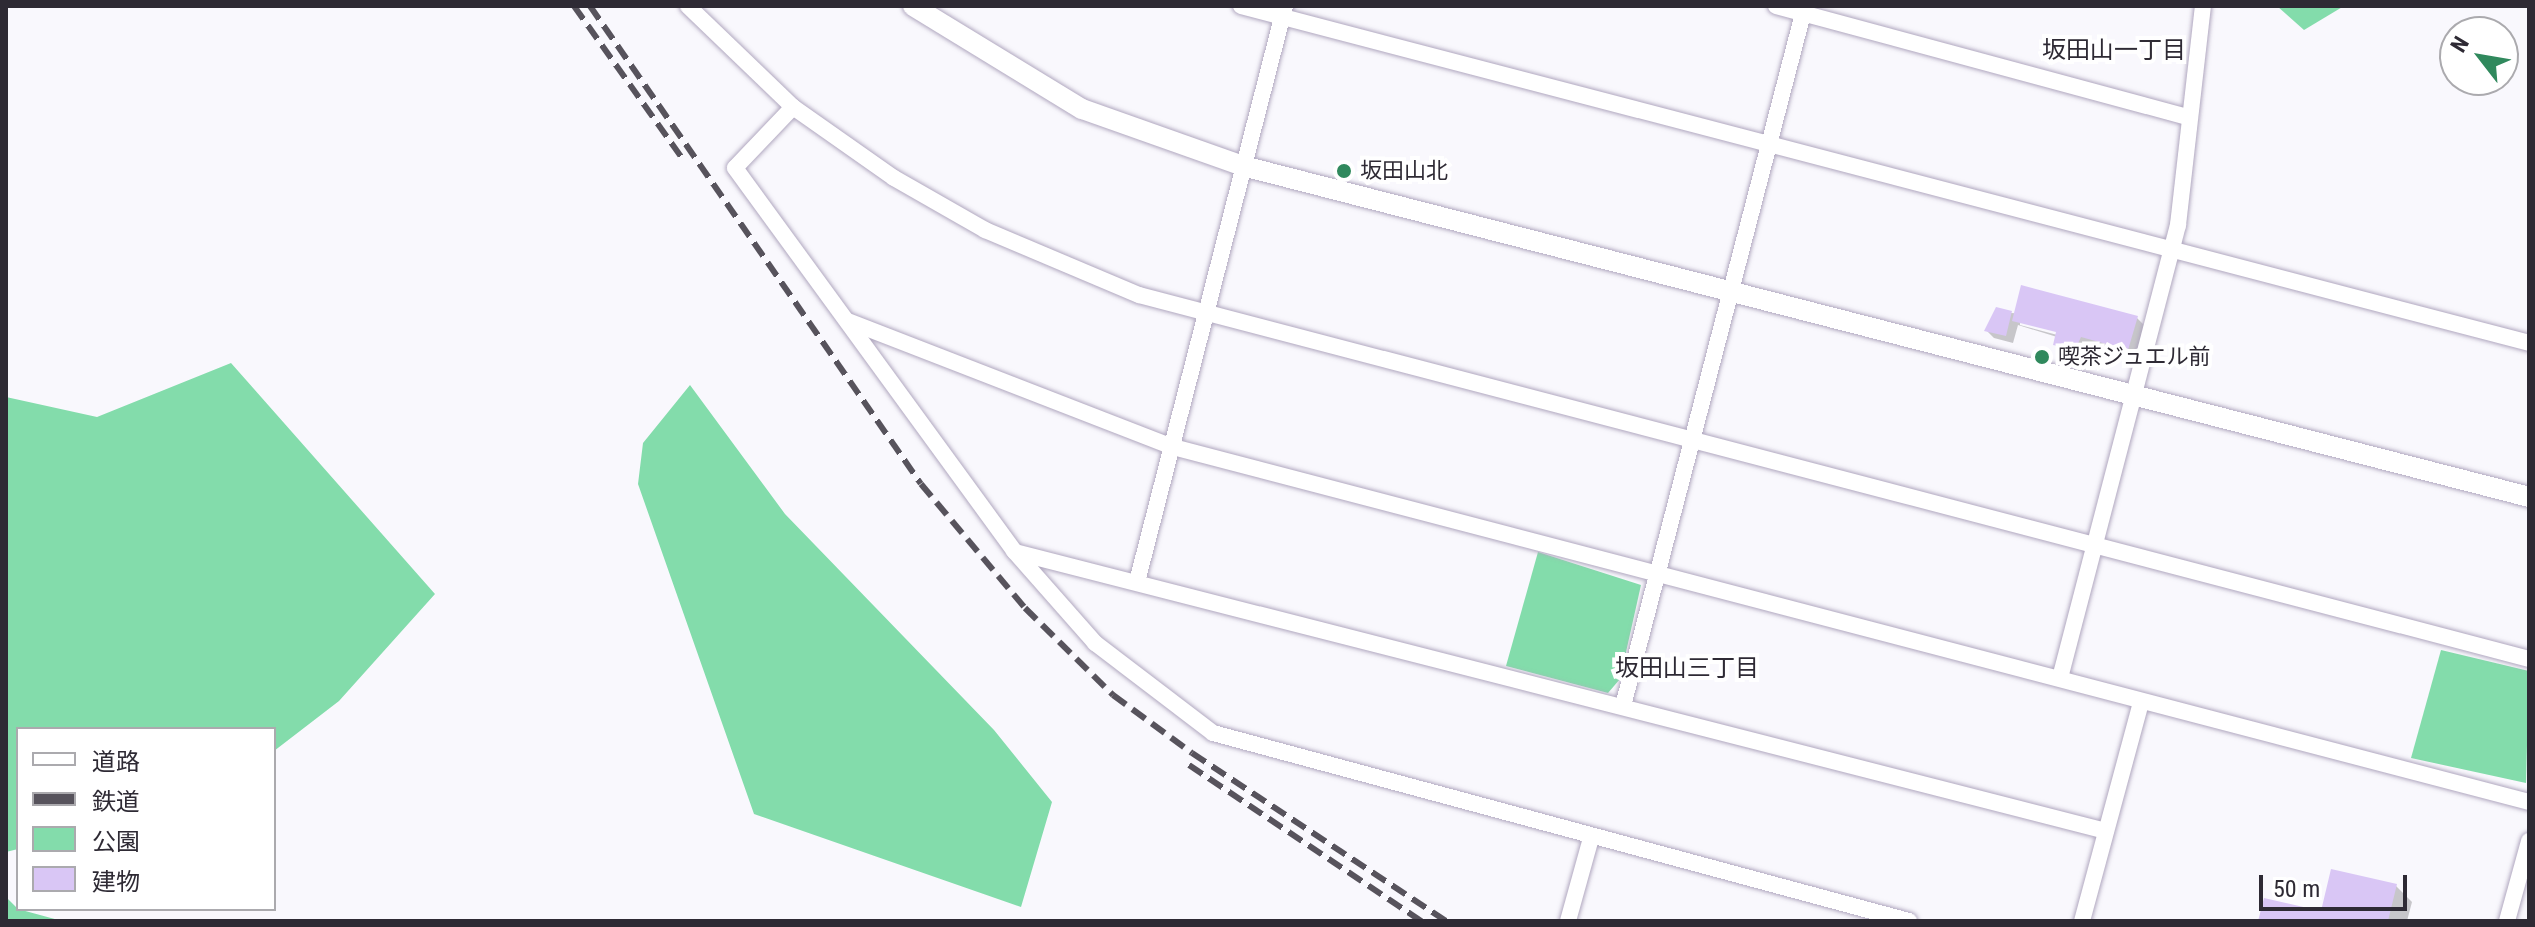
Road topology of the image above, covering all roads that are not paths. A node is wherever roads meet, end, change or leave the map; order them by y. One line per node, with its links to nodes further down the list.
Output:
1 (688, 6): 8 (street)
2 (913, 6): 11 (street)
3 (1241, 6): 7 (street)
4 (1776, 6): 6 (street)
5 (2203, 6): 9 (street)
6 (1804, 10): 9 (street); 10 (street)
7 (1283, 12): 10 (street); 11 (street)
8 (793, 107): 14 (street); 15 (street)
9 (2188, 117): 12 (street)
10 (1769, 146): 12 (street); 13 (street)
11 (1243, 166): 13 (street); 14 (street)
12 (2172, 250): 16 (street); 17 (street)
13 (1729, 292): 17 (street); 18 (street)
14 (1206, 316): 18 (street); 19 (street)
15 (848, 321): 19 (street); 22 (street)
16 (2529, 343)
17 (2135, 400): 20 (street); 21 (street)
18 (1692, 443): 21 (street); 23 (street)
19 (1173, 447): 23 (street); 24 (street)
20 (2529, 497)
21 (2097, 548): 25 (street); 26 (street)
22 (1014, 551): 24 (street); 31 (street)
23 (1656, 575): 26 (street); 28 (street)
24 (1138, 578): 28 (street)
25 (2529, 659)
26 (2060, 678): 27 (street)
27 (2141, 703): 29 (street); 30 (street)
28 (1623, 706): 30 (street)
29 (2529, 802)
30 (2106, 831): 35 (street)
31 (1591, 838): 33 (street); 34 (street)
32 (2529, 841): 36 (street)
33 (1568, 921)
34 (1909, 921)
35 (2082, 921)
36 (2507, 921)

